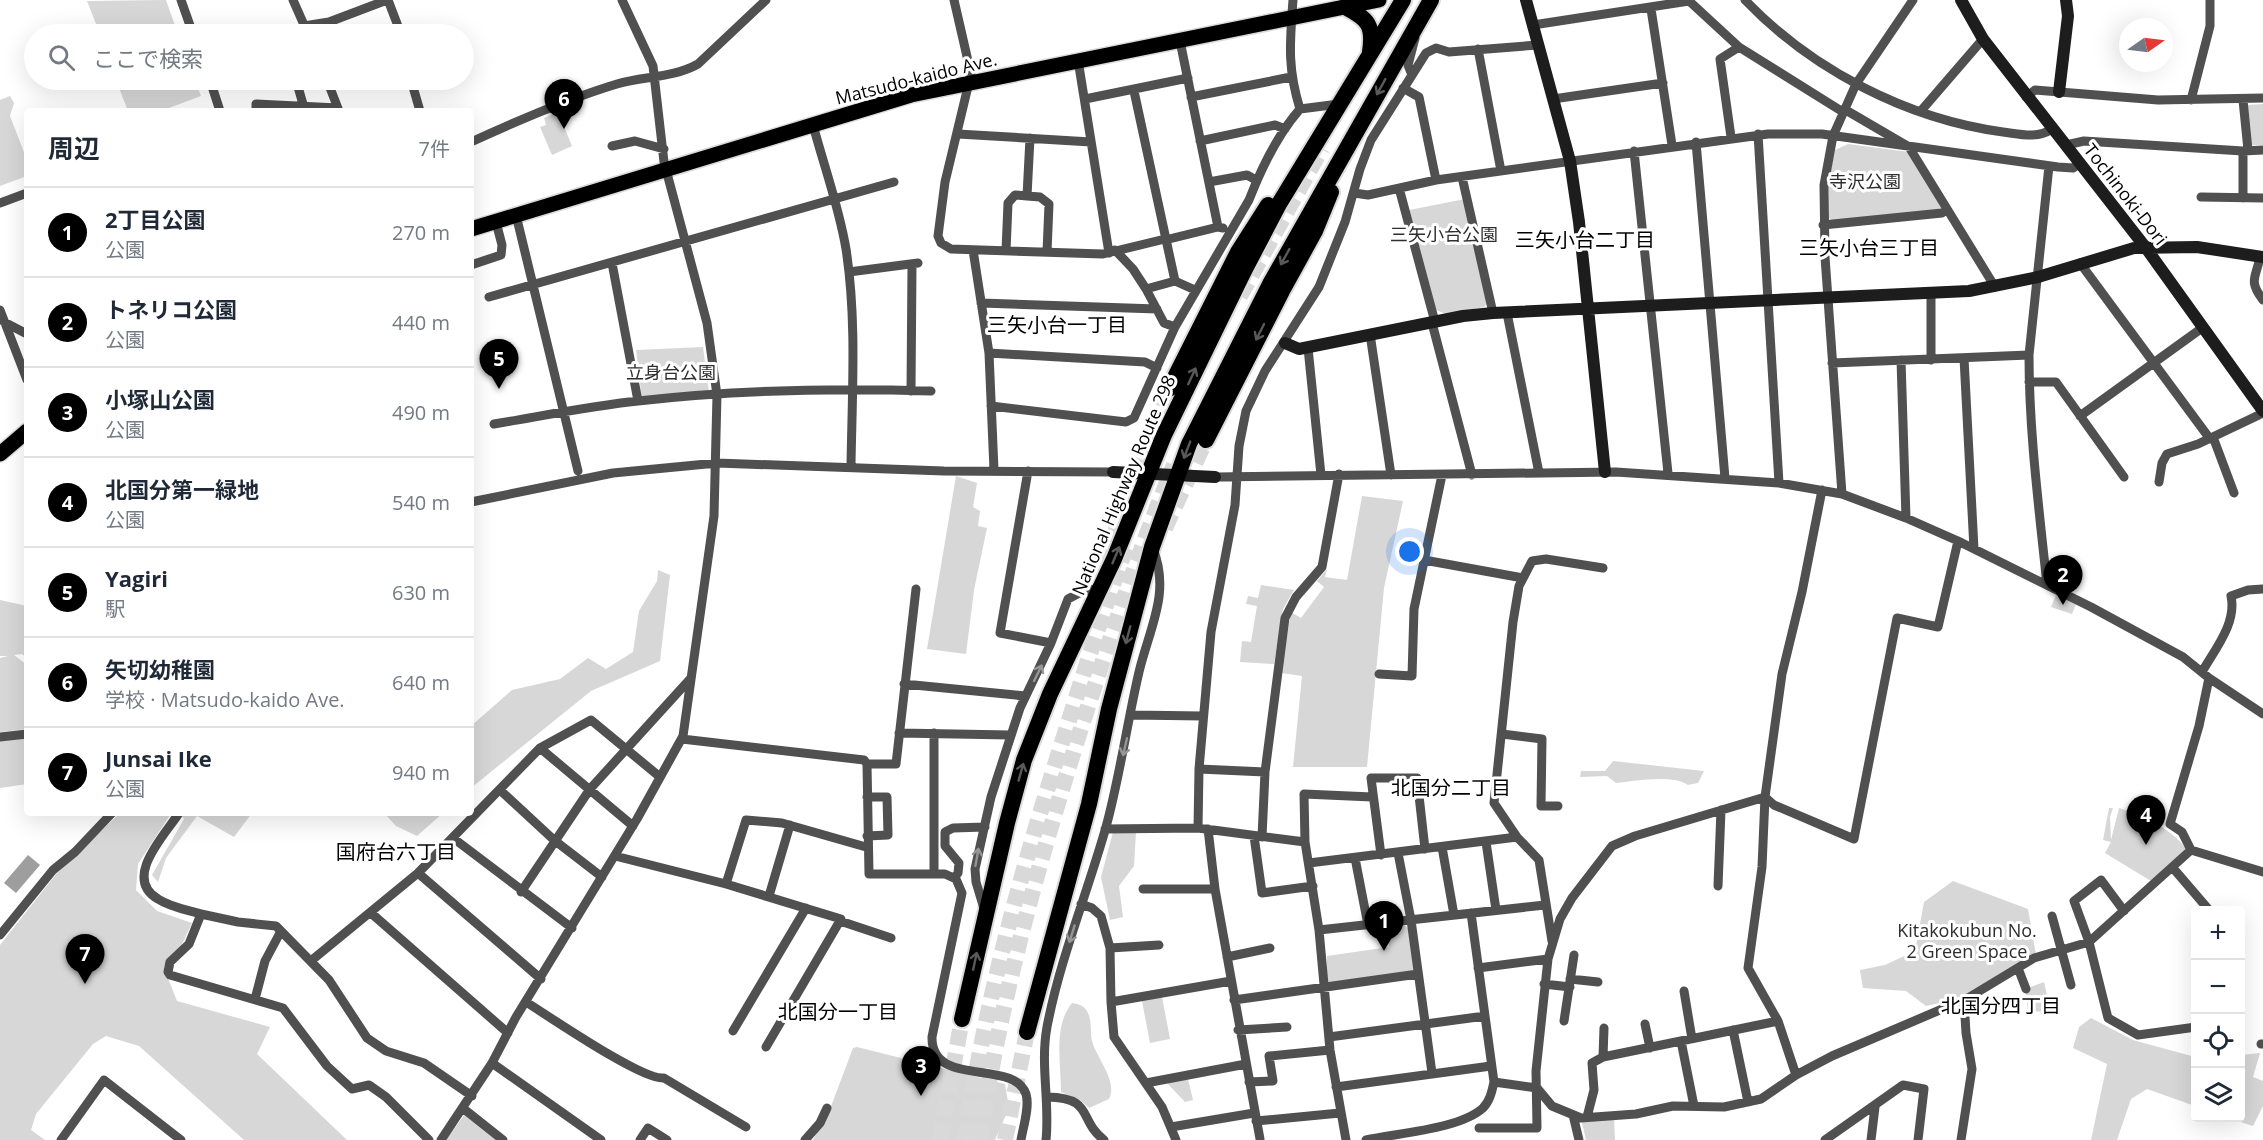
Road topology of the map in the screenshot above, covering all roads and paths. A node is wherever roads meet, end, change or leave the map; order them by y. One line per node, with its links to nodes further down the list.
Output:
1 (181, 0): 21 (street)
2 (293, 0): 22 (street)
3 (388, 0): 23 (street); 24 (street)
4 (622, 0): 35 (street)
5 (766, 0): 35 (street)
6 (954, 0): 38 (street)
7 (1293, 0): 20 (street)
8 (1379, 0): 18 (main road, Matsudo-kaido Ave.)
9 (1403, 0): 32 (highway, National Highway Route 298)
10 (1431, 0): 26 (highway)
11 (1526, 0): 25 (street)
12 (1745, 0): 40 (street)
13 (1913, 0): 40 (street)
14 (2066, 0): 47 (street)
15 (1689, 1): 19 (street); 30 (street)
16 (1963, 1): 27 (street, Tochinoki-Dori)
17 (2213, 1): 53 (street)
18 (1345, 7): 20 (main road, Matsudo-kaido Ave.); 32 (highway)
19 (1651, 9): 25 (street); 39 (street)
20 (1293, 17): 28 (main road, Matsudo-kaido Ave.); 36 (street)
21 (189, 24)
22 (303, 24)
23 (323, 24)
24 (397, 24)
25 (1533, 25): 29 (street)
26 (1413, 30): 34 (street); 66 (highway, one-way to 66)
27 (1983, 39): 48 (street, Tochinoki-Dori); 64 (street)
28 (1180, 40): 33 (main road, Matsudo-kaido Ave.); 37 (street)
29 (1538, 45): 31 (street); 52 (street)
30 (1739, 46): 63 (street); 72 (street)
31 (1478, 49): 34 (street); 91 (street)
32 (1370, 53): 55 (highway, National Highway Route 298)
33 (1078, 60): 38 (main road, Matsudo-kaido Ave.); 51 (street)
34 (1412, 75): 41 (street)
35 (655, 77): 75 (street); 83 (street)
36 (1291, 77): 49 (street); 62 (street)
37 (1188, 78): 46 (street); 49 (street)
38 (970, 82): 65 (main road, Matsudo-kaido Ave.); 69 (street)
39 (1663, 83): 52 (street); 79 (street)
40 (1856, 84): 63 (street); 64 (street)
41 (1403, 88): 94 (street); 98 (street)
42 (213, 90): 56 (street)
43 (300, 90): 59 (street)
44 (331, 90): 60 (street)
45 (414, 90): 61 (street)
46 (1134, 90): 51 (street); 113 (street)
47 (2059, 92): 48 (street); 53 (street)
48 (2026, 96): 68 (street, Tochinoki-Dori)
49 (1191, 98): 76 (street)
50 (2263, 98): 54 (street)
51 (1085, 99): 77 (street)
52 (1553, 99): 87 (street)
53 (2191, 100): 54 (street)
54 (2243, 100): 84 (street)
55 (1340, 104): 62 (street); 74 (highway, National Highway Route 298)
56 (219, 108)
57 (256, 108): 58 (street)
58 (295, 108)
59 (305, 108)
60 (337, 108)
61 (419, 108)
62 (1300, 109): 67 (street)
63 (1843, 110): 71 (street); 82 (street)
64 (1920, 112): 68 (street)
65 (813, 125): 90 (main road, Matsudo-kaido Ave.); 102 (street)
66 (1359, 128): 175 (highway, one-way to 175); 188 (highway, one-way to 188)
67 (1285, 129): 76 (street); 93 (street)
68 (2052, 129): 81 (street, Tochinoki-Dori)
69 (958, 134): 73 (street); 116 (street)
70 (1758, 134): 71 (street); 72 (street); 134 (street)
71 (1833, 136): 82 (street); 109 (street)
72 (1731, 137): 78 (street)
73 (1030, 138): 77 (street); 100 (street)
74 (1318, 140): 162 (highway); 184 (highway, National Highway Route 298, one-way to 74)
75 (474, 141)
76 (1200, 141): 96 (street)
77 (1091, 142): 118 (street)
78 (1696, 142): 79 (street); 136 (street)
79 (1672, 145): 86 (street)
80 (612, 146): 83 (street)
81 (2066, 146): 84 (street); 88 (street, Tochinoki-Dori)
82 (1909, 147): 89 (street); 106 (street)
83 (664, 149): 90 (street)
84 (2246, 150): 85 (street); 103 (street)
85 (2263, 150)
86 (1634, 151): 87 (street); 138 (street)
87 (1570, 161): 91 (street); 141 (street)
88 (2080, 163): 89 (street); 115 (street, Tochinoki-Dori)
89 (2049, 166): 125 (street)
90 (666, 169): 107 (main road, Matsudo-kaido Ave.); 114 (street)
91 (1501, 171): 92 (street)
92 (1462, 177): 94 (street); 142 (street)
93 (1256, 180): 96 (street); 112 (street)
94 (1436, 180): 97 (street)
95 (894, 182): 102 (street)
96 (1209, 182): 110 (street)
97 (1399, 188): 98 (street); 145 (street)
98 (1354, 193): 150 (street)
99 (24, 194): 105 (street)
100 (1027, 196): 117 (street); 119 (street)
101 (2201, 197): 103 (street)
102 (835, 198): 114 (street); 124 (street)
103 (2243, 198): 104 (street)
104 (2263, 198)
105 (0, 203)
106 (1947, 210): 109 (street); 128 (street)
107 (516, 215): 108 (main road, Matsudo-kaido Ave.); 127 (street)
108 (496, 222): 111 (main road, Matsudo-kaido Ave.); 123 (street)
109 (1823, 225): 133 (street)
110 (1218, 227): 112 (street); 113 (street)
111 (474, 228)
112 (1230, 232): 130 (street)
113 (1165, 239): 118 (street); 126 (street)
114 (686, 242): 121 (street); 166 (street)
115 (2146, 248): 120 (street); 122 (street); 147 (street, Tochinoki-Dori)
116 (973, 250): 117 (street); 137 (street)
117 (1006, 251): 119 (street)
118 (1112, 251): 119 (street); 129 (street)
119 (1047, 252)
120 (2262, 257): 135 (street)
121 (612, 263): 127 (street); 167 (street)
122 (2080, 263): 125 (street); 157 (street)
123 (474, 264)
124 (849, 272): 163 (street); 164 (street)
125 (2038, 277): 128 (street); 153 (street)
126 (1175, 281): 129 (street); 130 (street)
127 (533, 287): 132 (street); 169 (street)
128 (1995, 287): 131 (street)
129 (1146, 289): 140 (street)
130 (1196, 290): 146 (street)
131 (1931, 293): 133 (street); 156 (street)
132 (489, 297)
133 (1828, 298): 134 (street); 158 (street)
134 (1768, 300): 136 (street); 198 (street)
135 (2263, 300)
136 (1710, 302): 138 (street); 196 (street)
137 (981, 303): 140 (street); 152 (street)
138 (1650, 306): 141 (street); 186 (street)
139 (0, 309): 144 (street)
140 (1157, 309): 146 (street)
141 (1588, 309): 143 (street); 183 (street)
142 (1493, 313): 143 (street); 145 (street)
143 (1507, 313): 185 (street)
144 (3, 321): 148 (street); 160 (street)
145 (1434, 322): 149 (street); 192 (street)
146 (1175, 327): 159 (street)
147 (2202, 328): 157 (street); 170 (street, Tochinoki-Dori)
148 (24, 332)
149 (1370, 334): 151 (street); 190 (street)
150 (1285, 343): 151 (street); 195 (street)
151 (1308, 348): 189 (street)
152 (989, 353): 159 (street); 168 (street)
153 (2029, 355): 154 (street); 161 (street)
154 (1964, 358): 156 (street); 206 (street)
155 (1901, 360): 156 (street); 158 (street); 203 (street)
156 (1931, 360)
157 (2153, 362): 171 (street); 174 (street)
158 (1832, 363): 201 (street)
159 (1157, 368): 168 (street)
160 (24, 374)
161 (2029, 381): 171 (street); 210 (street)
162 (1169, 389)
163 (852, 390): 164 (street); 166 (street); 178 (street)
164 (911, 391): 165 (street)
165 (931, 391)
166 (717, 395): 167 (street); 177 (street)
167 (638, 401): 169 (street)
168 (991, 406): 179 (street)
169 (563, 412): 172 (street); 180 (street)
170 (2263, 412): 174 (street)
171 (2080, 416): 194 (street)
172 (494, 424)
173 (24, 434): 176 (main road)
174 (2212, 438): 197 (street); 200 (street)
175 (1206, 440)
176 (0, 454)
177 (717, 463): 178 (street); 202 (street); 217 (street)
178 (850, 466): 179 (street)
179 (994, 470): 181 (street)
180 (578, 471)
181 (1028, 471): 182 (street); 214 (street)
182 (1113, 472): 184 (street)
183 (1605, 472): 185 (street); 186 (street)
184 (1148, 473): 188 (street); 211 (highway, National Highway Route 298, one-way to 184)
185 (1539, 473): 192 (street)
186 (1668, 473): 196 (street)
187 (1339, 474): 189 (street); 190 (street); 234 (street)
188 (1178, 475): 193 (street); 205 (highway)
189 (1320, 475): 195 (street)
190 (1391, 475): 191 (street)
191 (1442, 475): 192 (street); 207 (street)
192 (1472, 475)
193 (1215, 477): 195 (street)
194 (2124, 477)
195 (1238, 478): 222 (street)
196 (1725, 478): 198 (street)
197 (2159, 482)
198 (1779, 483): 199 (street)
199 (1822, 490): 201 (street); 240 (street)
200 (2234, 493)
201 (1842, 494): 203 (street)
202 (474, 501)
203 (1906, 518): 204 (street)
204 (1958, 541): 206 (street); 240 (street)
205 (1152, 547): 221 (street); 338 (highway, one-way to 338)
206 (1974, 549): 210 (street)
207 (1424, 560): 209 (street); 215 (street)
208 (1603, 568): 209 (street)
209 (1523, 578): 226 (street)
210 (2047, 585): 216 (street)
211 (1101, 588): 214 (street); 288 (highway, National Highway Route 298, one-way to 211)
212 (916, 590): 218 (street)
213 (2263, 590): 216 (street)
214 (1051, 643): 219 (street, one-way to 214)
215 (1379, 674)
216 (2206, 675): 220 (street); 260 (street)
217 (691, 678): 229 (street); 231 (street)
218 (904, 684): 219 (street); 223 (street)
219 (1025, 696): 227 (street)
220 (2263, 714)
221 (1131, 715): 222 (street); 248 (street, one-way to 248)
222 (1203, 716): 233 (street)
223 (899, 733): 224 (street); 232 (street)
224 (934, 733): 227 (street); 269 (street)
225 (24, 734): 228 (street)
226 (1503, 734): 241 (street); 252 (street)
227 (1010, 735): 247 (street)
228 (0, 737)
229 (682, 739): 232 (street); 235 (street)
230 (540, 748): 231 (street); 236 (street); 237 (street)
231 (626, 750): 235 (street); 236 (street)
232 (867, 764): 238 (street)
233 (1199, 769): 234 (street); 249 (street)
234 (1265, 772): 251 (street)
235 (660, 777): 246 (street)
236 (590, 789): 246 (street); 254 (street)
237 (500, 790): 253 (street); 254 (street)
238 (867, 797): 250 (street); 250 (street)
239 (1372, 797): 255 (street); 259 (street); 262 (street)
240 (1765, 797): 242 (street); 329 (street)
241 (1558, 806)
242 (1721, 810): 274 (street); 300 (street)
243 (109, 816): 297 (street)
244 (177, 816): 287 (street)
245 (790, 825): 257 (street); 272 (street); 278 (street)
246 (633, 826): 263 (street)
247 (985, 827): 271 (street); 288 (street, one-way to 247)
248 (1105, 829): 249 (street); 279 (street)
249 (1203, 829): 251 (street); 276 (street)
250 (867, 836): 257 (street)
251 (1258, 837): 255 (street); 273 (street)
252 (1517, 837): 256 (street); 280 (street)
253 (453, 838): 268 (street); 277 (street)
254 (554, 840): 270 (street); 277 (street)
255 (1305, 842): 265 (street)
256 (1486, 842): 258 (street); 283 (street)
257 (866, 847): 269 (street)
258 (1442, 847): 259 (street); 289 (street)
259 (1425, 849): 261 (street)
260 (2191, 850): 266 (street); 267 (street)
261 (1398, 853): 262 (street); 291 (street)
262 (1382, 855): 264 (street)
263 (615, 856): 270 (street); 272 (street)
264 (1354, 858): 265 (street); 293 (street)
265 (1309, 863): 273 (street)
266 (2173, 868): 281 (street); 284 (street)
267 (2263, 872)
268 (418, 873): 285 (street); 312 (street)
269 (934, 873): 271 (street)
270 (602, 877): 294 (street)
271 (954, 878): 381 (street)
272 (726, 884): 278 (street)
273 (1313, 886): 295 (street)
274 (1718, 886)
275 (1143, 889): 276 (street)
276 (1215, 889): 306 (street)
277 (521, 892): 294 (street)
278 (769, 896): 282 (street)
279 (1081, 904): 302 (street); 358 (street, one-way to 358)
280 (1545, 905): 283 (street); 300 (street)
281 (2206, 906)
282 (806, 908): 292 (street); 337 (street)
283 (1496, 910): 286 (street)
284 (2124, 910): 299 (street); 299 (street)
285 (371, 913): 308 (street); 339 (street)
286 (1472, 913): 289 (street); 309 (street)
287 (201, 914): 296 (street); 321 (street)
288 (986, 914): 327 (highway, National Highway Route 298, one-way to 288)
289 (1454, 915): 291 (street)
290 (2052, 916): 304 (street)
291 (1411, 920): 293 (street); 311 (street)
292 (840, 921): 298 (street); 343 (street)
293 (1368, 925): 295 (street)
294 (572, 928): 312 (street)
295 (1319, 930): 318 (street)
296 (281, 931): 308 (street); 321 (street)
297 (0, 935)
298 (891, 938)
299 (2089, 942): 304 (street); 334 (street)
300 (1552, 943): 307 (street)
301 (1159, 945): 302 (street)
302 (1110, 948): 325 (street)
303 (1270, 948): 306 (street)
304 (2061, 950): 310 (street); 317 (street)
305 (1574, 955): 315 (street)
306 (1227, 957): 313 (street)
307 (1548, 959): 309 (street); 316 (street)
308 (312, 960): 357 (street)
309 (1478, 968): 326 (street)
310 (2018, 968): 319 (street); 323 (street)
311 (1418, 974): 318 (street); 330 (street)
312 (541, 980): 324 (street)
313 (1231, 981): 322 (street); 325 (street)
314 (1598, 982): 315 (street)
315 (1570, 983): 316 (street); 328 (street)
316 (1545, 984): 356 (street)
317 (2070, 985)
318 (1325, 987): 322 (street); 340 (street)
319 (2026, 989)
320 (1684, 991): 341 (street)
321 (255, 999): 374 (street)
322 (1234, 1000): 335 (street)
323 (1965, 1000): 351 (street); 391 (street)
324 (526, 1002): 339 (street); 368 (street)
325 (1111, 1002): 354 (street)
326 (1485, 1016): 330 (street); 349 (street)
327 (962, 1019)
328 (1564, 1021)
329 (1778, 1021): 336 (street); 351 (street)
330 (1425, 1024): 340 (street); 350 (street)
331 (1645, 1024): 344 (street)
332 (1287, 1027): 335 (street)
333 (1604, 1028): 346 (street)
334 (2191, 1028)
335 (1238, 1030): 348 (street)
336 (1733, 1030): 341 (street); 359 (street)
337 (732, 1031)
338 (1027, 1032)
339 (508, 1033): 347 (street)
340 (1329, 1037): 345 (street)
341 (1692, 1039): 342 (street)
342 (1681, 1041): 344 (street); 360 (street)
343 (766, 1047)
344 (1650, 1048): 346 (street)
345 (1330, 1050): 352 (street); 355 (street)
346 (1604, 1058): 367 (street)
347 (492, 1063): 357 (street); 377 (street)
348 (1246, 1064): 352 (street); 354 (street)
349 (1491, 1066): 350 (street); 353 (street)
350 (1432, 1073): 355 (street)
351 (1796, 1075): 359 (street)
352 (1249, 1082): 366 (street)
353 (1494, 1082): 356 (street); 386 (street)
354 (1146, 1083): 369 (street)
355 (1336, 1087): 364 (street)
356 (1537, 1088): 365 (street); 370 (street)
357 (472, 1096): 363 (street)
358 (1047, 1097): 382 (street); 383 (street)
359 (1748, 1102): 360 (street)
360 (1694, 1106): 367 (street)
361 (1875, 1107): 388 (street); 389 (street); 390 (street)
362 (827, 1108): 380 (street)
363 (464, 1109): 375 (street); 376 (street)
364 (1340, 1113): 366 (street); 385 (street)
365 (1573, 1115): 367 (street); 387 (street)
366 (1255, 1117): 369 (street); 373 (street)
367 (1587, 1117)
368 (746, 1127)
369 (1171, 1127): 384 (street)
370 (1479, 1128)
371 (64, 1139): 372 (street)
372 (177, 1139)
373 (1260, 1139)
374 (429, 1140)
375 (441, 1140)
376 (503, 1140)
377 (600, 1140)
378 (640, 1140): 379 (street)
379 (667, 1140)
380 (805, 1140)
381 (1021, 1140)
382 (1046, 1140)
383 (1104, 1140)
384 (1176, 1140)
385 (1346, 1140)
386 (1366, 1140)
387 (1579, 1140)
388 (1825, 1140)
389 (1871, 1140)
390 (1918, 1140)
391 (1962, 1140)

